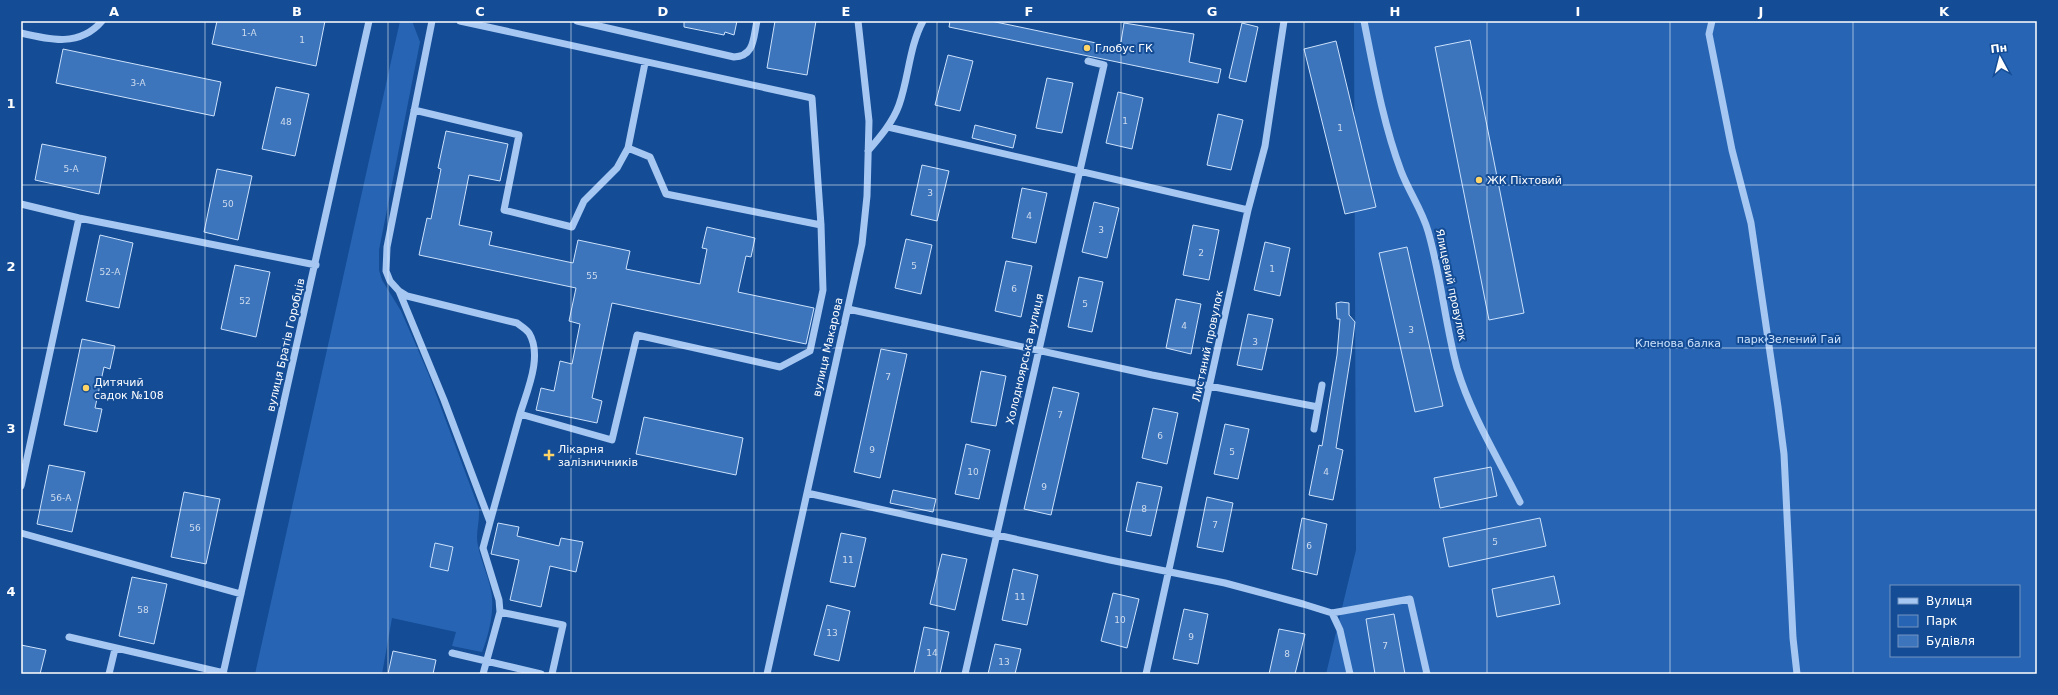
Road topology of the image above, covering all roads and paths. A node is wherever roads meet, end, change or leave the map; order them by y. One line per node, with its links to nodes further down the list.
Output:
1 (102, 21): 12 (street)
2 (369, 21): 24 (street, вулиця Братів Горобців)
3 (432, 21): 15 (street)
4 (460, 21): 14 (street)
5 (578, 21): 6 (street)
6 (757, 21)
7 (858, 21): 18 (street, вулиця Макарова)
8 (922, 21): 16 (street)
9 (1284, 21): 21 (street, Листяний провулок)
10 (1364, 21): 35 (street, Ялицевий провулок)
11 (1712, 21): 57 (street)
12 (21, 33)
13 (1088, 61): 19 (street, Холодноярська вулиця)
14 (645, 62): 17 (street); 23 (street)
15 (414, 110): 17 (street); 25 (street)
16 (888, 127): 18 (street); 19 (street)
17 (628, 148): 23 (street)
18 (868, 151): 26 (street, вулиця Макарова)
19 (1078, 171): 21 (street); 27 (street, Холодноярська вулиця)
20 (21, 204): 22 (street)
21 (1248, 210): 29 (street, Листяний провулок)
22 (79, 218): 24 (street); 33 (street)
23 (821, 225): 31 (street)
24 (316, 265): 40 (street, вулиця Братів Горобців)
25 (399, 291): 31 (street); 36 (street)
26 (848, 309): 27 (street); 34 (street, вулиця Макарова)
27 (1038, 349): 29 (street); 38 (street, Холодноярська вулиця)
28 (1322, 385): 30 (street)
29 (1210, 387): 30 (street); 39 (street, Листяний провулок)
30 (1318, 407): 32 (street)
31 (520, 414): 36 (street)
32 (1314, 429)
33 (21, 486)
34 (807, 493): 38 (street); 52 (street, вулиця Макарова)
35 (1520, 502)
36 (490, 522): 41 (street)
37 (21, 534): 40 (street)
38 (997, 534): 39 (street); 53 (street, Холодноярська вулиця)
39 (1169, 571): 42 (street); 54 (street, Листяний провулок)
40 (241, 594): 48 (street, вулиця Братів Горобців)
41 (500, 612): 46 (street); 51 (street)
42 (1332, 613): 55 (street); 56 (street)
43 (70, 637): 44 (street)
44 (115, 649): 47 (street); 48 (street)
45 (452, 653): 46 (street)
46 (487, 662): 49 (street); 50 (street)
47 (109, 674)
48 (224, 674)
49 (483, 674)
50 (541, 674)
51 (552, 674)
52 (769, 674)
53 (965, 674)
54 (1146, 674)
55 (1350, 674)
56 (1427, 674)
57 (1797, 674)

